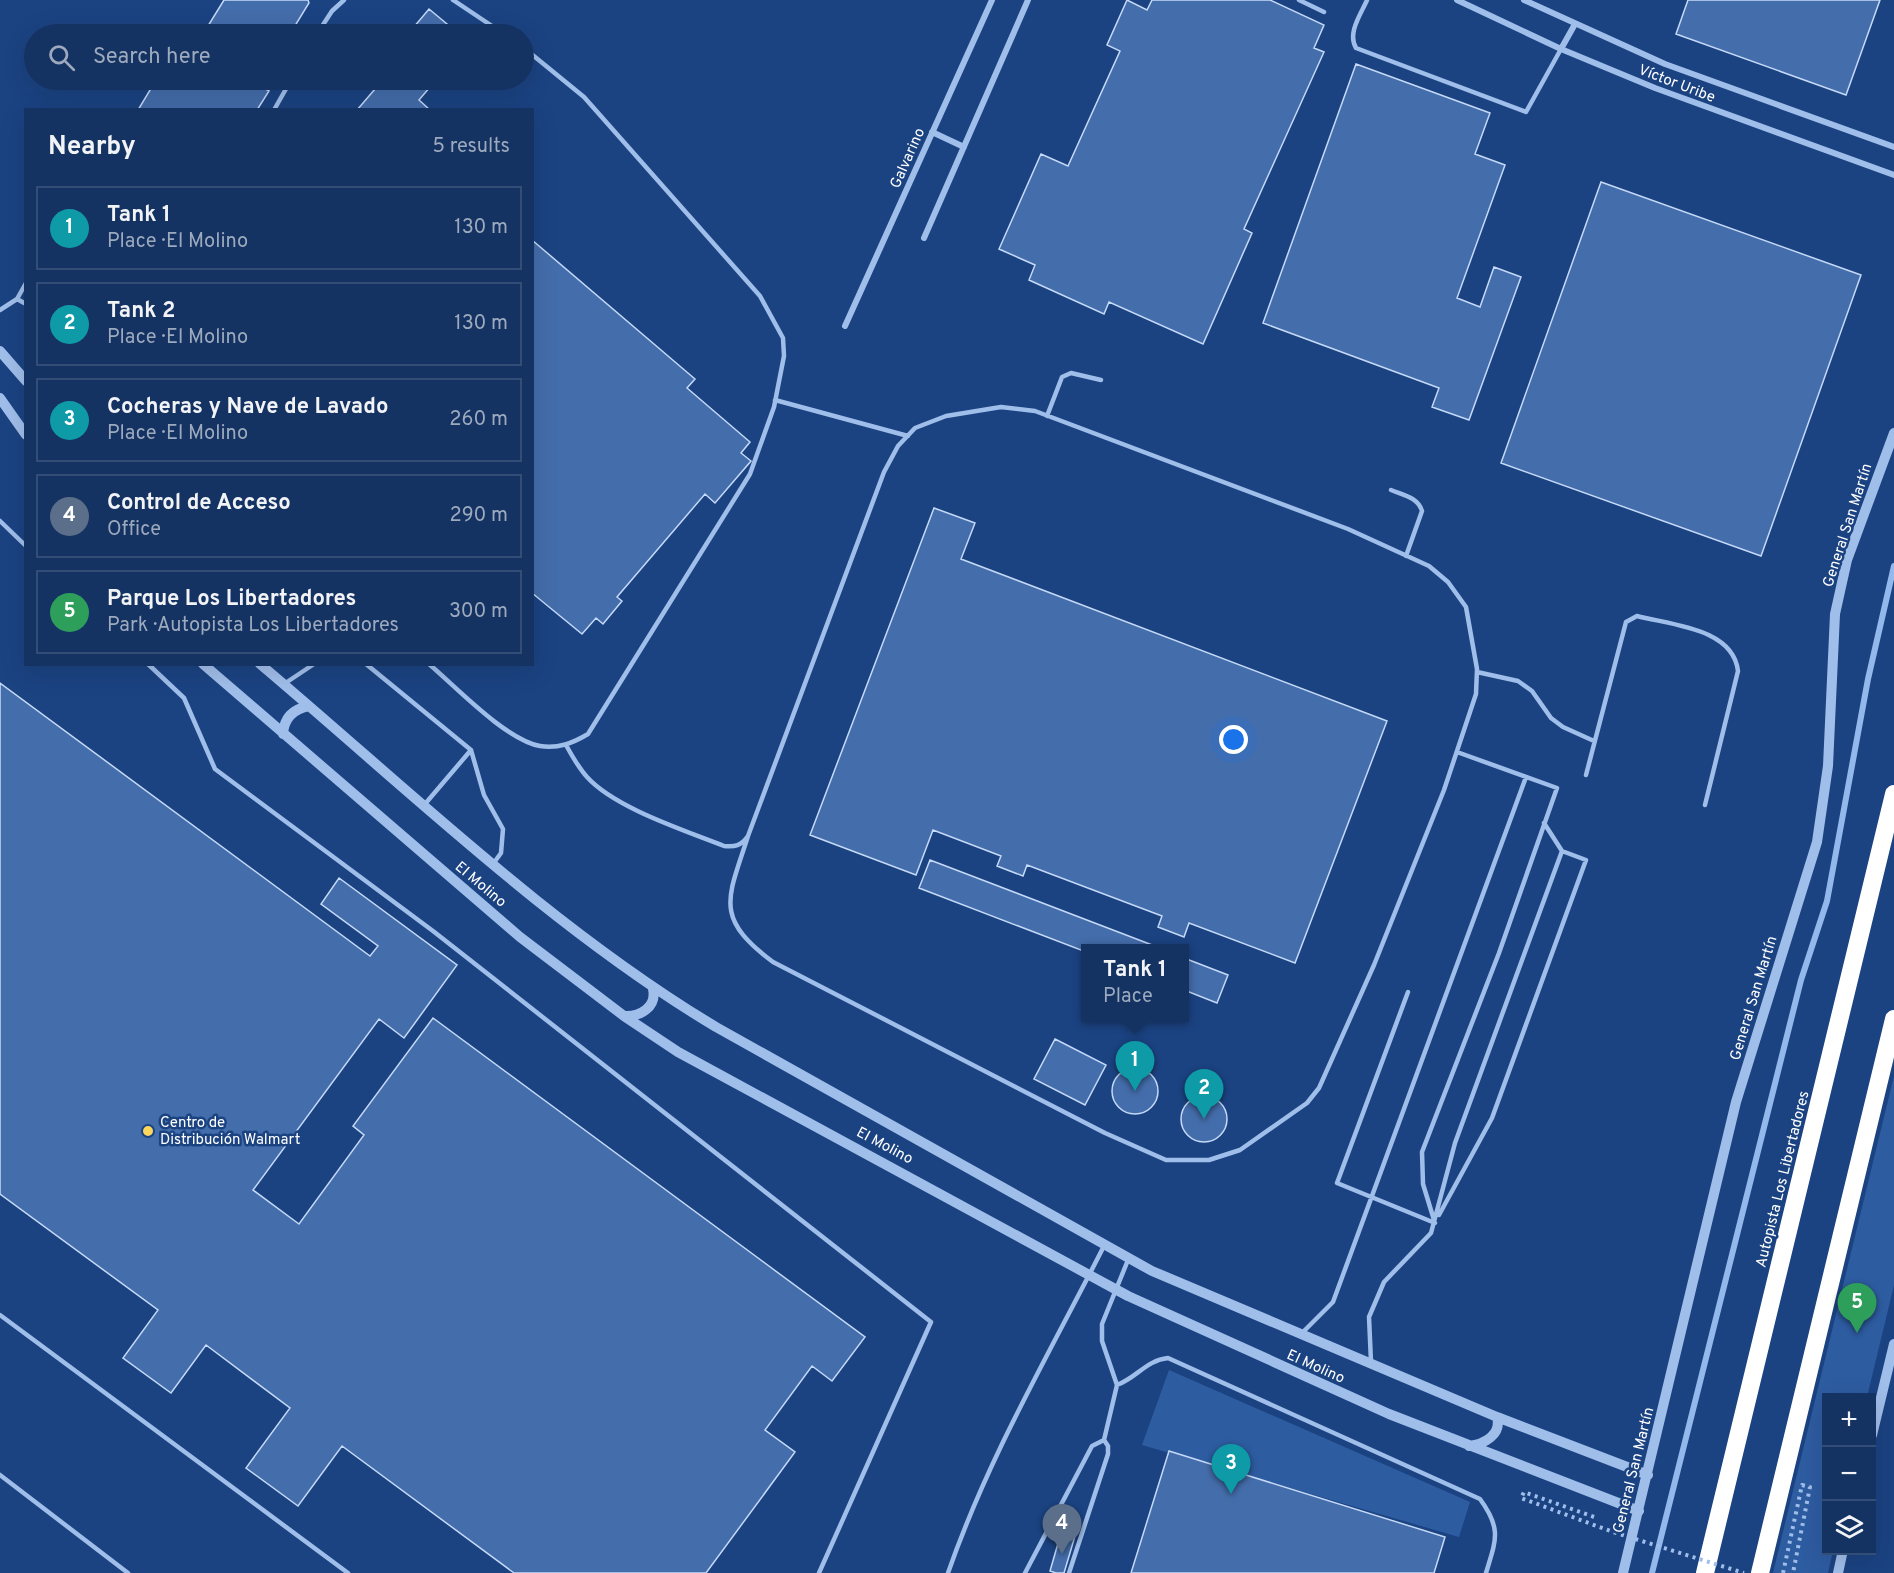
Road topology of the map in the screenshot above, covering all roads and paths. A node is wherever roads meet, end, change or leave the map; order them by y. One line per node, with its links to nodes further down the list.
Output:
1 (344, 0): 10 (lane)
2 (453, 0): 11 (lane)
3 (992, 0): 17 (street, Galvarino)
4 (1028, 0): 18 (street)
5 (1299, 0): 9 (lane)
6 (1367, 0): 13 (lane)
7 (1458, 0): 13 (street, Víctor Uribe)
8 (1524, 0): 12 (street, Víctor Uribe)
9 (1324, 12)
10 (324, 24)
11 (489, 24)
12 (1575, 24): 13 (street); 19 (street, Víctor Uribe)
13 (1562, 49): 20 (street, Víctor Uribe)
14 (534, 56): 31 (lane)
15 (285, 90): 16 (lane)
16 (275, 108)
17 (932, 132): 18 (street); 26 (street, Galvarino)
18 (964, 147): 21 (street)
19 (1894, 147)
20 (1894, 175)
21 (924, 238)
22 (24, 286): 23 (lane)
23 (16, 299): 24 (lane); 25 (lane)
24 (24, 303)
25 (0, 310)
26 (845, 326)
27 (0, 351): 28 (street)
28 (24, 379)
29 (1101, 380): 32 (lane)
30 (0, 398): 33 (street)
31 (775, 400): 35 (lane); 51 (lane)
32 (1047, 416): 35 (lane); 39 (lane)
33 (24, 432)
34 (1894, 433): 82 (street, General San Martín)
35 (908, 436): 60 (lane)
36 (1391, 490): 39 (lane)
37 (0, 521): 38 (lane)
38 (24, 544)
39 (1406, 556): 46 (lane)
40 (150, 666): 89 (lane)
41 (205, 666): 49 (street, El Molino)
42 (262, 666): 47 (street, El Molino)
43 (311, 666): 47 (lane)
44 (368, 666): 52 (lane)
45 (431, 666): 51 (lane)
46 (1477, 672): 50 (lane); 53 (lane)
47 (284, 684): 48 (street, El Molino)
48 (309, 706): 49 (street); 57 (street, El Molino)
49 (283, 734): 65 (street, El Molino)
50 (1594, 741): 54 (lane); 58 (lane)
51 (566, 745): 60 (lane)
52 (471, 750): 57 (lane); 62 (lane)
53 (1457, 752): 55 (lane); 60 (lane)
54 (1586, 776)
55 (1526, 777): 59 (lane); 67 (lane)
56 (1894, 794): 95 (highway, Autopista Los Libertadores)
57 (424, 804): 62 (street, El Molino)
58 (1705, 805)
59 (1544, 824): 61 (lane); 68 (lane)
60 (748, 836)
61 (1562, 851): 68 (lane); 68 (lane)
62 (494, 864): 63 (street, El Molino)
63 (653, 989): 65 (street); 69 (street, El Molino)
64 (1408, 992): 67 (lane)
65 (624, 1016): 71 (street, El Molino)
66 (1894, 1019): 97 (highway)
67 (1373, 1198): 68 (lane); 74 (lane)
68 (1435, 1223): 76 (lane)
69 (1105, 1245): 70 (street, El Molino); 71 (lane)
70 (1129, 1258): 72 (lane); 74 (street, El Molino)
71 (1090, 1274): 72 (street, El Molino); 90 (lane)
72 (1118, 1290): 77 (lane); 81 (street, El Molino)
73 (0, 1315): 88 (lane)
74 (1301, 1334): 76 (street, El Molino)
75 (1894, 1344): 79 (street)
76 (1371, 1365): 78 (street, El Molino)
77 (1117, 1385): 80 (lane); 93 (lane)
78 (1497, 1417): 81 (street); 82 (street, El Molino)
79 (1876, 1419)
80 (1104, 1440): 91 (lane); 92 (lane)
81 (1469, 1446): 84 (street, El Molino)
82 (1648, 1475): 84 (street, General San Martín)
83 (0, 1476): 87 (lane)
84 (1639, 1511): 94 (street, General San Martín)
85 (1594, 1518): 96 (path, bridge)
86 (1842, 1555): 100 (street)
87 (128, 1573)
88 (348, 1573)
89 (819, 1573)
90 (948, 1573)
91 (1025, 1573)
92 (1069, 1573)
93 (1486, 1573)
94 (1623, 1573)
95 (1705, 1573)
96 (1744, 1573)
97 (1760, 1573)
98 (1783, 1573): 99 (path)
99 (1793, 1573)
100 (1838, 1573)

